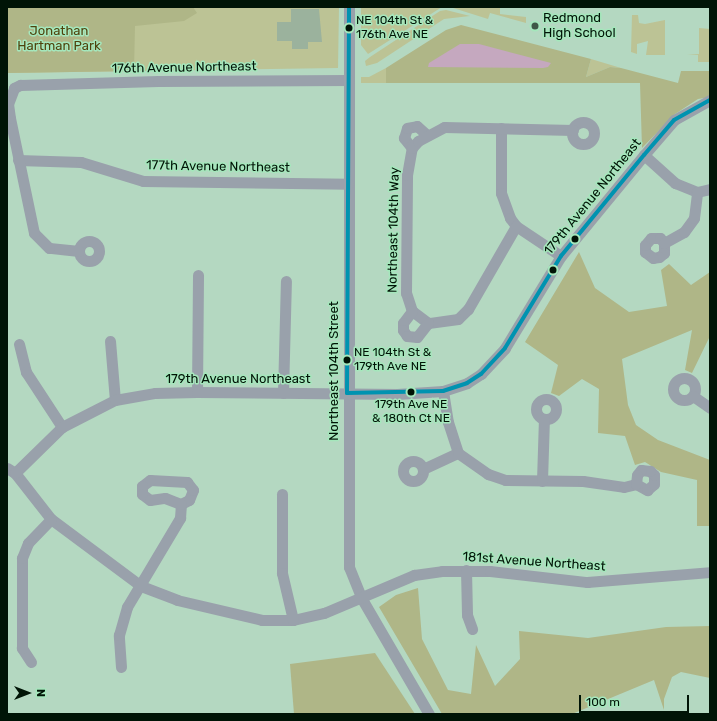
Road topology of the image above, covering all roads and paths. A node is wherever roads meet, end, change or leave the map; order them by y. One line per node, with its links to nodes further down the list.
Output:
1 (349, 7): 2 (street, Northeast 104th Street)
2 (349, 80): 8 (street, 176th Avenue Northeast); 9 (street, Northeast 104th Street)
3 (710, 100): 7 (street, 179th Avenue Northeast)
4 (501, 128): 5 (street); 6 (street); 12 (street)
5 (573, 130)
6 (419, 141): 6 (street, Northeast 104th Way); 18 (street, Northeast 104th Way)
7 (644, 155): 11 (street); 15 (street, 179th Avenue Northeast)
8 (18, 160): 9 (street, 177th Avenue Northeast); 14 (street)
9 (348, 184): 24 (street, Northeast 104th Street)
10 (710, 189): 11 (street)
11 (697, 192): 13 (street)
12 (516, 226): 15 (street); 18 (street)
13 (664, 243)
14 (79, 251)
15 (561, 256): 21 (street, 179th Avenue Northeast)
16 (198, 275): 22 (street)
17 (286, 282): 23 (street)
18 (420, 318): 18 (street)
19 (110, 341): 26 (street)
20 (19, 344): 29 (street)
21 (443, 391): 24 (street, 179th Avenue Northeast); 30 (street)
22 (197, 392): 23 (street, 179th Avenue Northeast); 26 (street, 179th Avenue Northeast)
23 (283, 393): 24 (street, 179th Avenue Northeast)
24 (347, 393): 41 (street, Northeast 104th Street)
25 (693, 396): 27 (street)
26 (115, 400): 29 (street, 179th Avenue Northeast)
27 (710, 408)
28 (544, 419): 33 (street)
29 (62, 427): 32 (street, 179th Avenue Northeast)
30 (458, 454): 31 (street); 33 (street)
31 (423, 469)
32 (11, 470): 37 (street, 181st Avenue Northeast)
33 (542, 481): 34 (street)
34 (636, 484)
35 (282, 494): 42 (street)
36 (181, 504): 40 (street)
37 (51, 519): 40 (street, 181st Avenue Northeast); 44 (street)
38 (466, 570): 39 (street, 181st Avenue Northeast); 41 (street, 181st Avenue Northeast); 43 (street)
39 (710, 572)
40 (141, 586): 42 (street, 181st Avenue Northeast); 45 (street)
41 (362, 599): 42 (street, 181st Avenue Northeast); 46 (street, Northeast 104th Street)
42 (293, 620)
43 (472, 629)
44 (31, 662)
45 (121, 667)
46 (429, 714)

